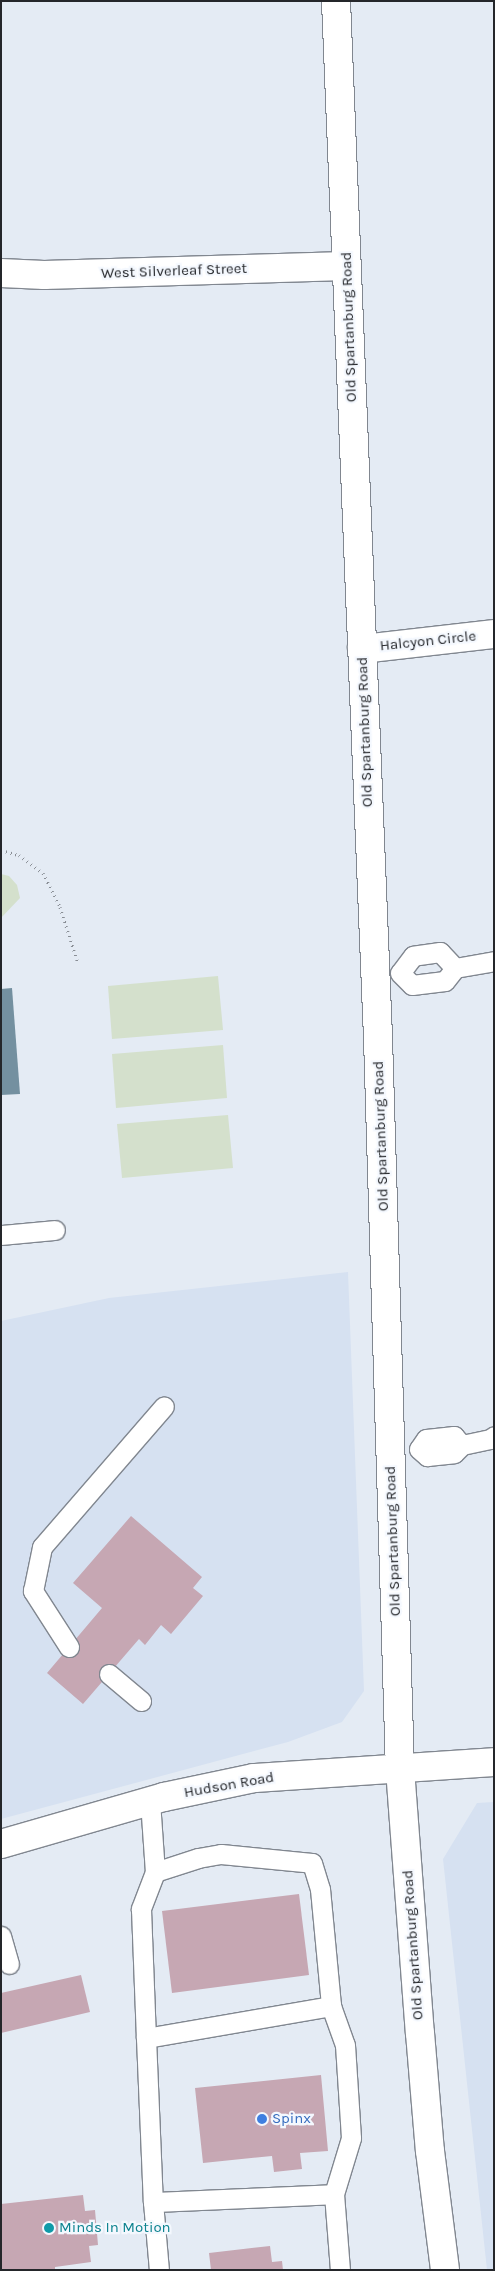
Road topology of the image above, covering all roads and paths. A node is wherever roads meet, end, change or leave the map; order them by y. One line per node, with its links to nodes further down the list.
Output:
1 (336, 1): 2 (street, Old Spartanburg Road)
2 (346, 266): 3 (street, West Silverleaf Street); 5 (street, Old Spartanburg Road)
3 (1, 273)
4 (494, 634): 5 (street, Halcyon Circle)
5 (362, 649): 10 (street, Old Spartanburg Road)
6 (1, 850): 8 (path)
7 (494, 961): 9 (lane)
8 (78, 963)
9 (455, 968): 10 (lane); 10 (lane)
10 (387, 974): 15 (street, Old Spartanburg Road)
11 (55, 1230): 12 (lane)
12 (1, 1235)
13 (164, 1406): 16 (lane)
14 (494, 1436): 15 (lane)
15 (390, 1452): 20 (street, Old Spartanburg Road)
16 (70, 1647)
17 (109, 1674): 18 (lane)
18 (141, 1701)
19 (494, 1762): 20 (street, Hudson Road)
20 (400, 1768): 21 (street, Hudson Road); 32 (street, Old Spartanburg Road)
21 (150, 1801): 22 (street, Hudson Road); 23 (lane)
22 (1, 1844)
23 (156, 1872): 26 (lane); 27 (lane)
24 (1, 1936): 25 (lane)
25 (9, 1964)
26 (331, 2006): 27 (lane); 28 (lane)
27 (146, 2038): 29 (lane)
28 (334, 2194): 29 (lane); 31 (lane)
29 (153, 2202): 30 (lane)
30 (159, 2270)
31 (340, 2270)
32 (445, 2270)

